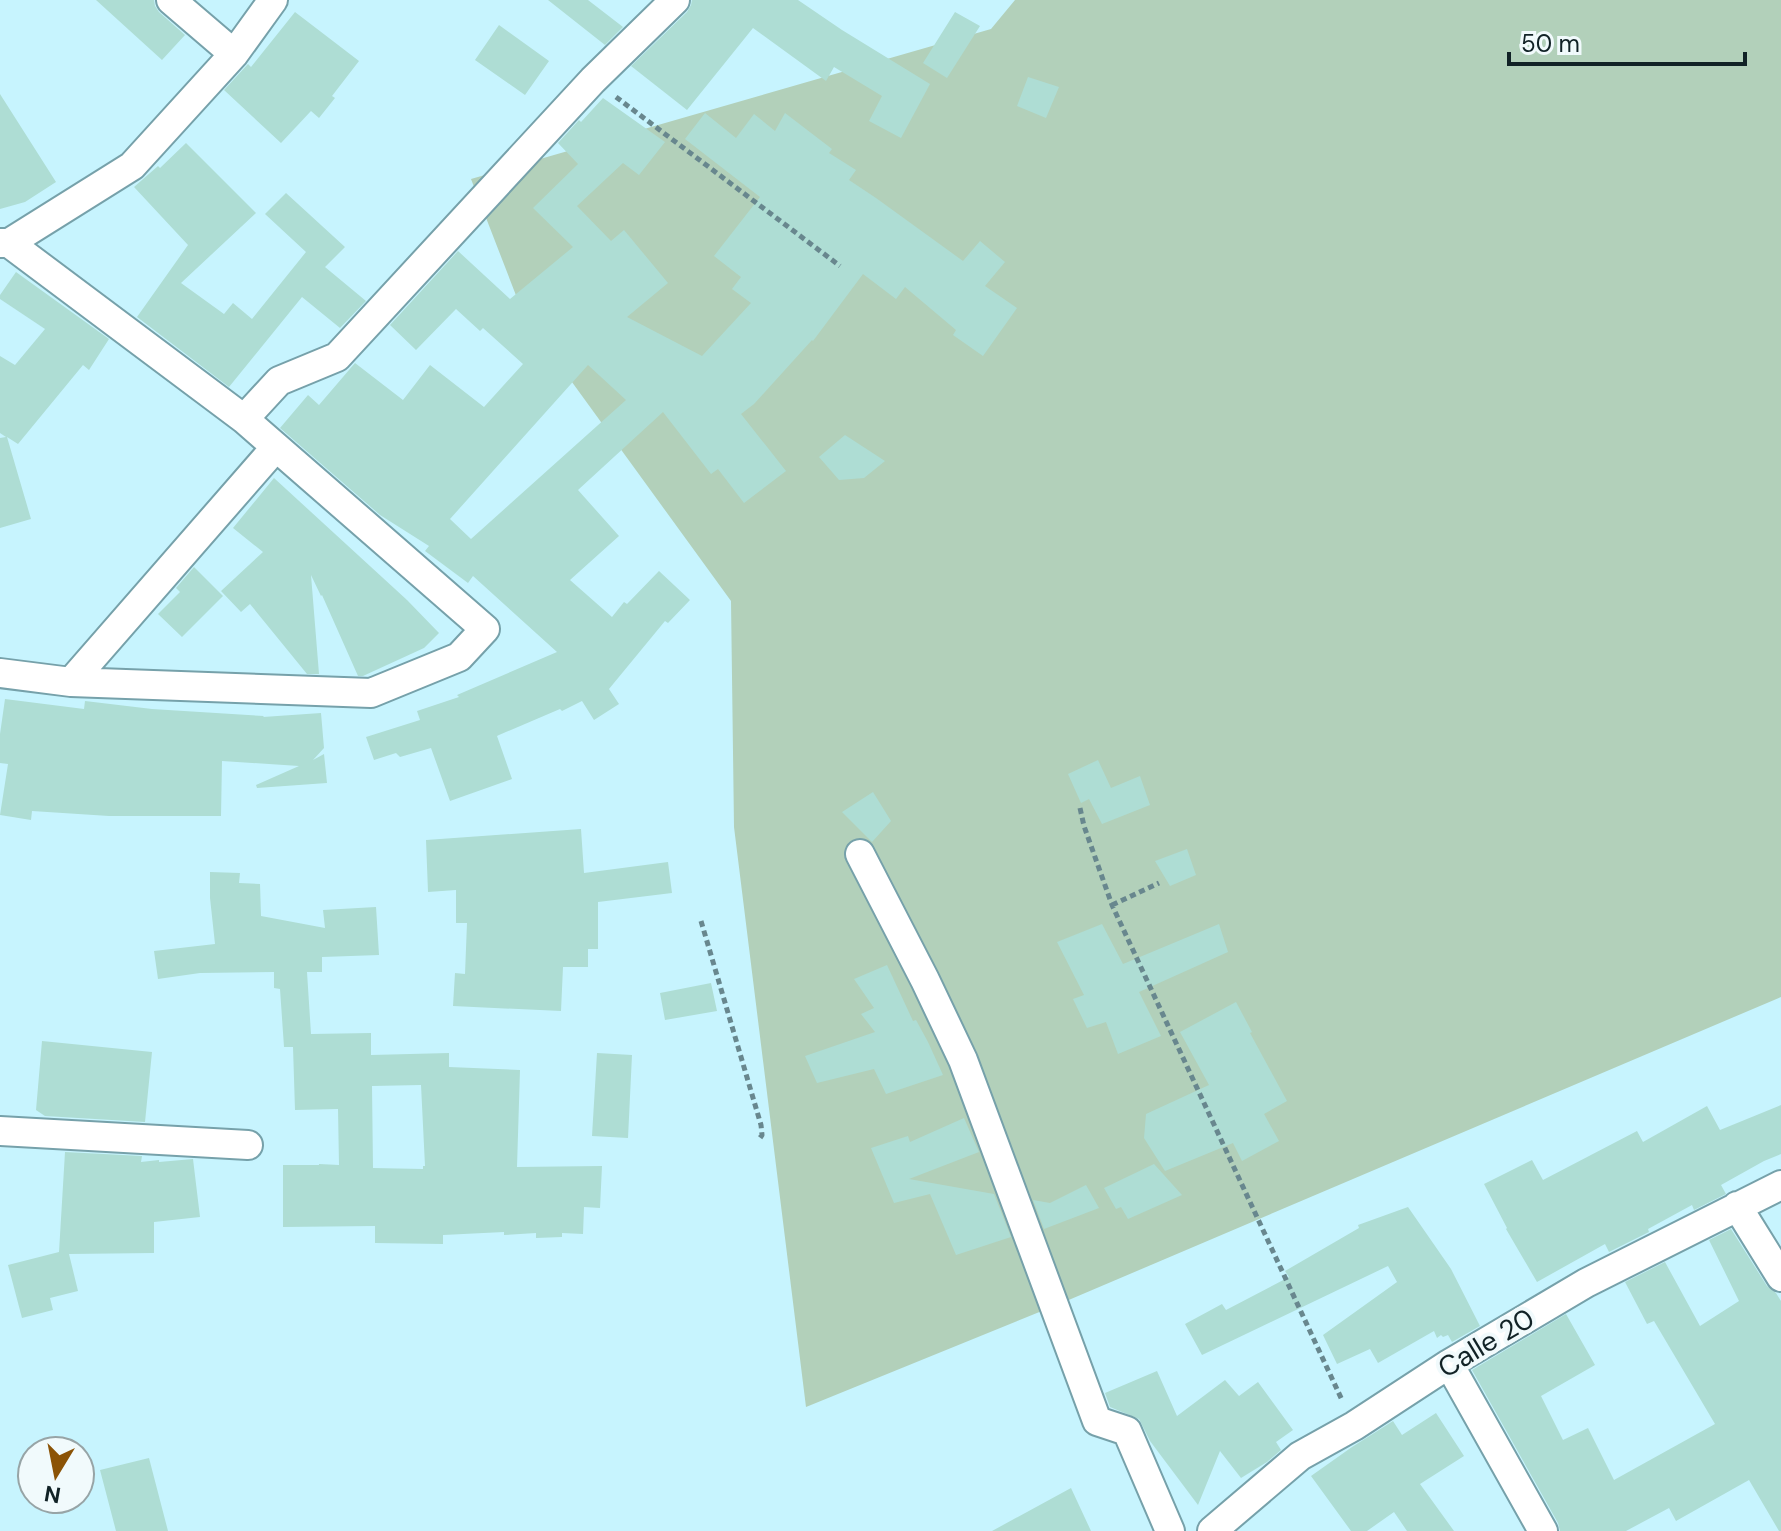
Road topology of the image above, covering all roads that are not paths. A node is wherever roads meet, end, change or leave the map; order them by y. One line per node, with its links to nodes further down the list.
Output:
1 (171, 0): 4 (street)
2 (273, 0): 4 (street)
3 (675, 0): 6 (street)
4 (234, 54): 5 (street)
5 (5, 243): 6 (street)
6 (244, 419): 7 (street)
7 (276, 447): 9 (street); 9 (street)
8 (0, 673): 9 (street)
9 (71, 682)
10 (860, 854): 17 (street)
11 (0, 1131): 12 (street)
12 (248, 1145)
13 (1781, 1185): 14 (street, Calle 20)
14 (1737, 1206): 15 (street); 16 (street, Calle 20)
15 (1781, 1277)
16 (1449, 1364): 18 (street, Calle 20); 19 (street)
17 (1170, 1531)
18 (1212, 1531)
19 (1543, 1531)

